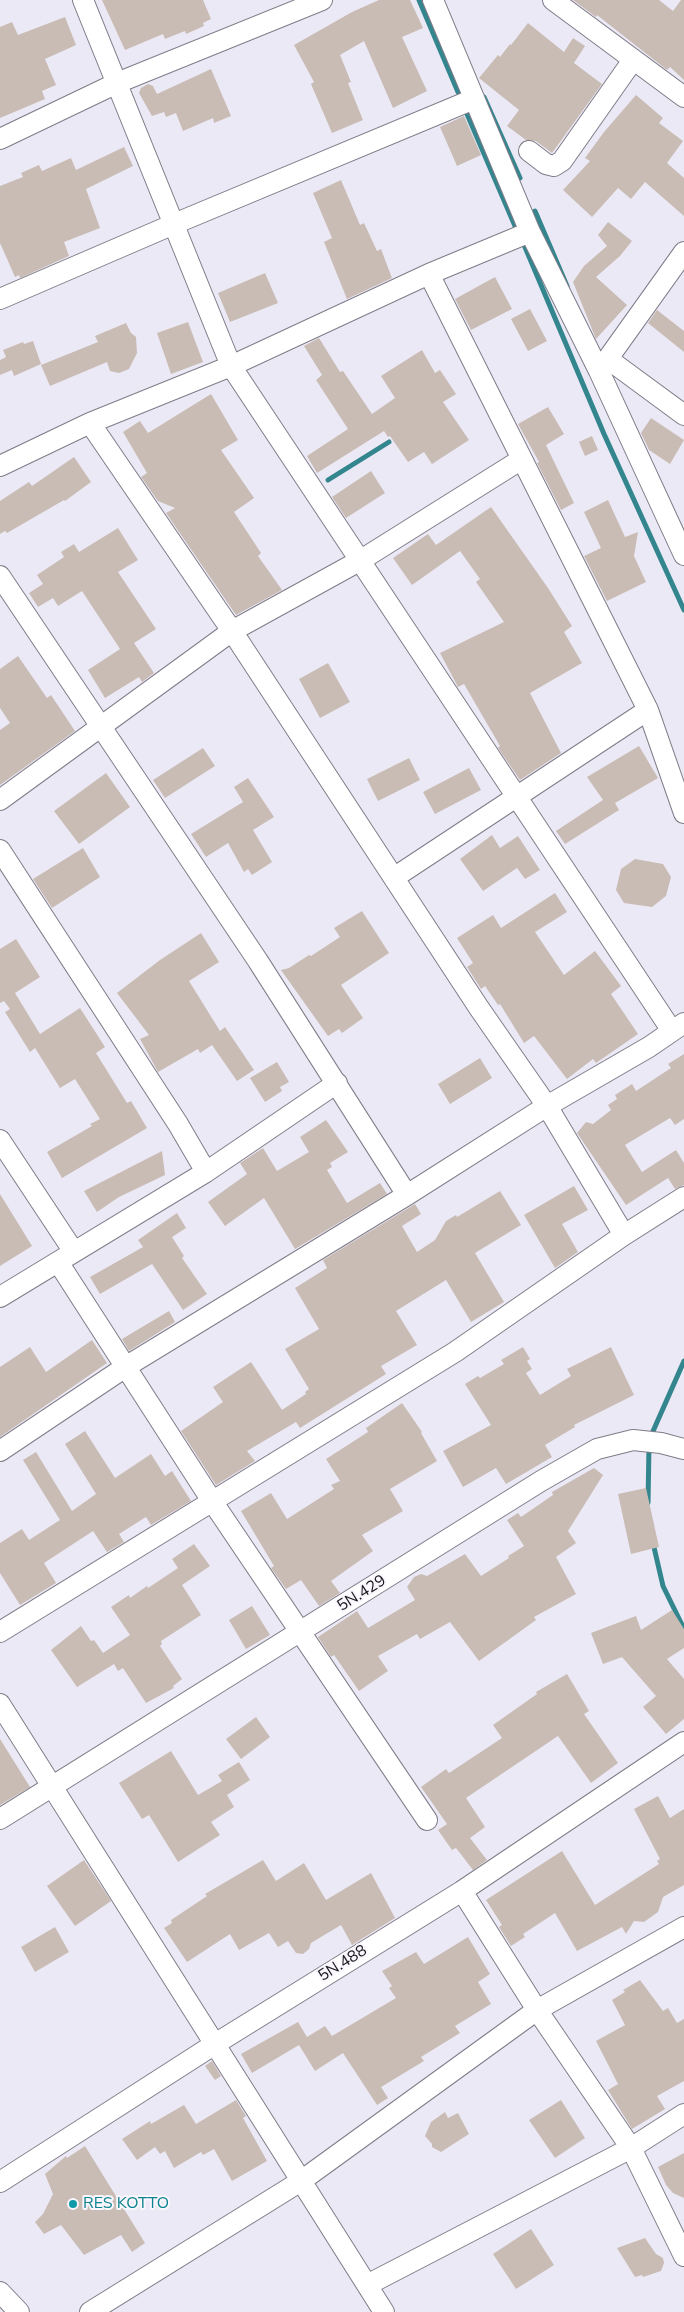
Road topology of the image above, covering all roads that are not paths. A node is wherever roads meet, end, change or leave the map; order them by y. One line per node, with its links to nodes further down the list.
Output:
1 (83, 0): 6 (street)
2 (322, 0): 6 (street)
3 (433, 0): 8 (street)
4 (553, 0): 5 (street)
5 (633, 60): 7 (street); 10 (street)
6 (117, 83): 9 (street); 11 (street)
7 (684, 97)
8 (474, 99): 11 (street); 12 (street)
9 (0, 139)
10 (529, 151)
11 (174, 224): 15 (street); 17 (street)
12 (530, 232): 14 (street); 16 (street)
13 (684, 252): 16 (street)
14 (429, 274): 17 (street); 20 (street)
15 (0, 299)
16 (604, 365): 18 (street); 22 (street)
17 (231, 366): 19 (street); 23 (street)
18 (684, 415)
19 (90, 423): 21 (street); 25 (street)
20 (522, 459): 23 (street); 26 (street)
21 (0, 466)
22 (684, 555)
23 (361, 560): 25 (street); 28 (street)
24 (0, 576): 27 (street)
25 (232, 631): 27 (street); 32 (street)
26 (648, 710): 28 (street); 30 (street)
27 (100, 725): 29 (street); 34 (street)
28 (518, 796): 32 (street); 33 (street)
29 (0, 800)
30 (684, 813)
31 (0, 850): 37 (street)
32 (395, 877): 35 (street)
33 (678, 1027): 35 (street)
34 (337, 1083): 37 (street); 38 (street)
35 (547, 1106): 38 (street); 40 (street)
36 (0, 1140): 41 (street)
37 (206, 1172): 41 (street)
38 (407, 1195): 43 (street)
39 (684, 1198): 40 (street)
40 (624, 1235): 46 (street)
41 (66, 1257): 42 (street); 43 (street)
42 (0, 1297)
43 (127, 1366): 45 (street); 46 (street)
44 (684, 1449): 48 (street, 5N.429)
45 (0, 1451)
46 (212, 1501): 47 (street); 48 (street)
47 (0, 1632)
48 (301, 1632): 51 (street, 5N.429); 53 (street)
49 (0, 1704): 51 (street)
50 (684, 1742): 54 (street, 5N.488)
51 (52, 1786): 52 (street, 5N.429); 57 (street)
52 (0, 1819)
53 (427, 1820)
54 (462, 1891): 56 (street); 57 (street, 5N.488)
55 (684, 1927): 56 (street)
56 (537, 2010): 59 (street); 60 (street)
57 (214, 2044): 60 (street); 61 (street, 5N.488)
58 (684, 2114): 59 (street)
59 (631, 2148): 62 (street); 63 (street)
60 (301, 2181): 63 (street); 66 (street)
61 (0, 2182)
62 (684, 2256)
63 (367, 2284): 67 (street)
64 (0, 2292): 65 (street)
65 (19, 2312)
66 (90, 2312)
67 (384, 2312)

